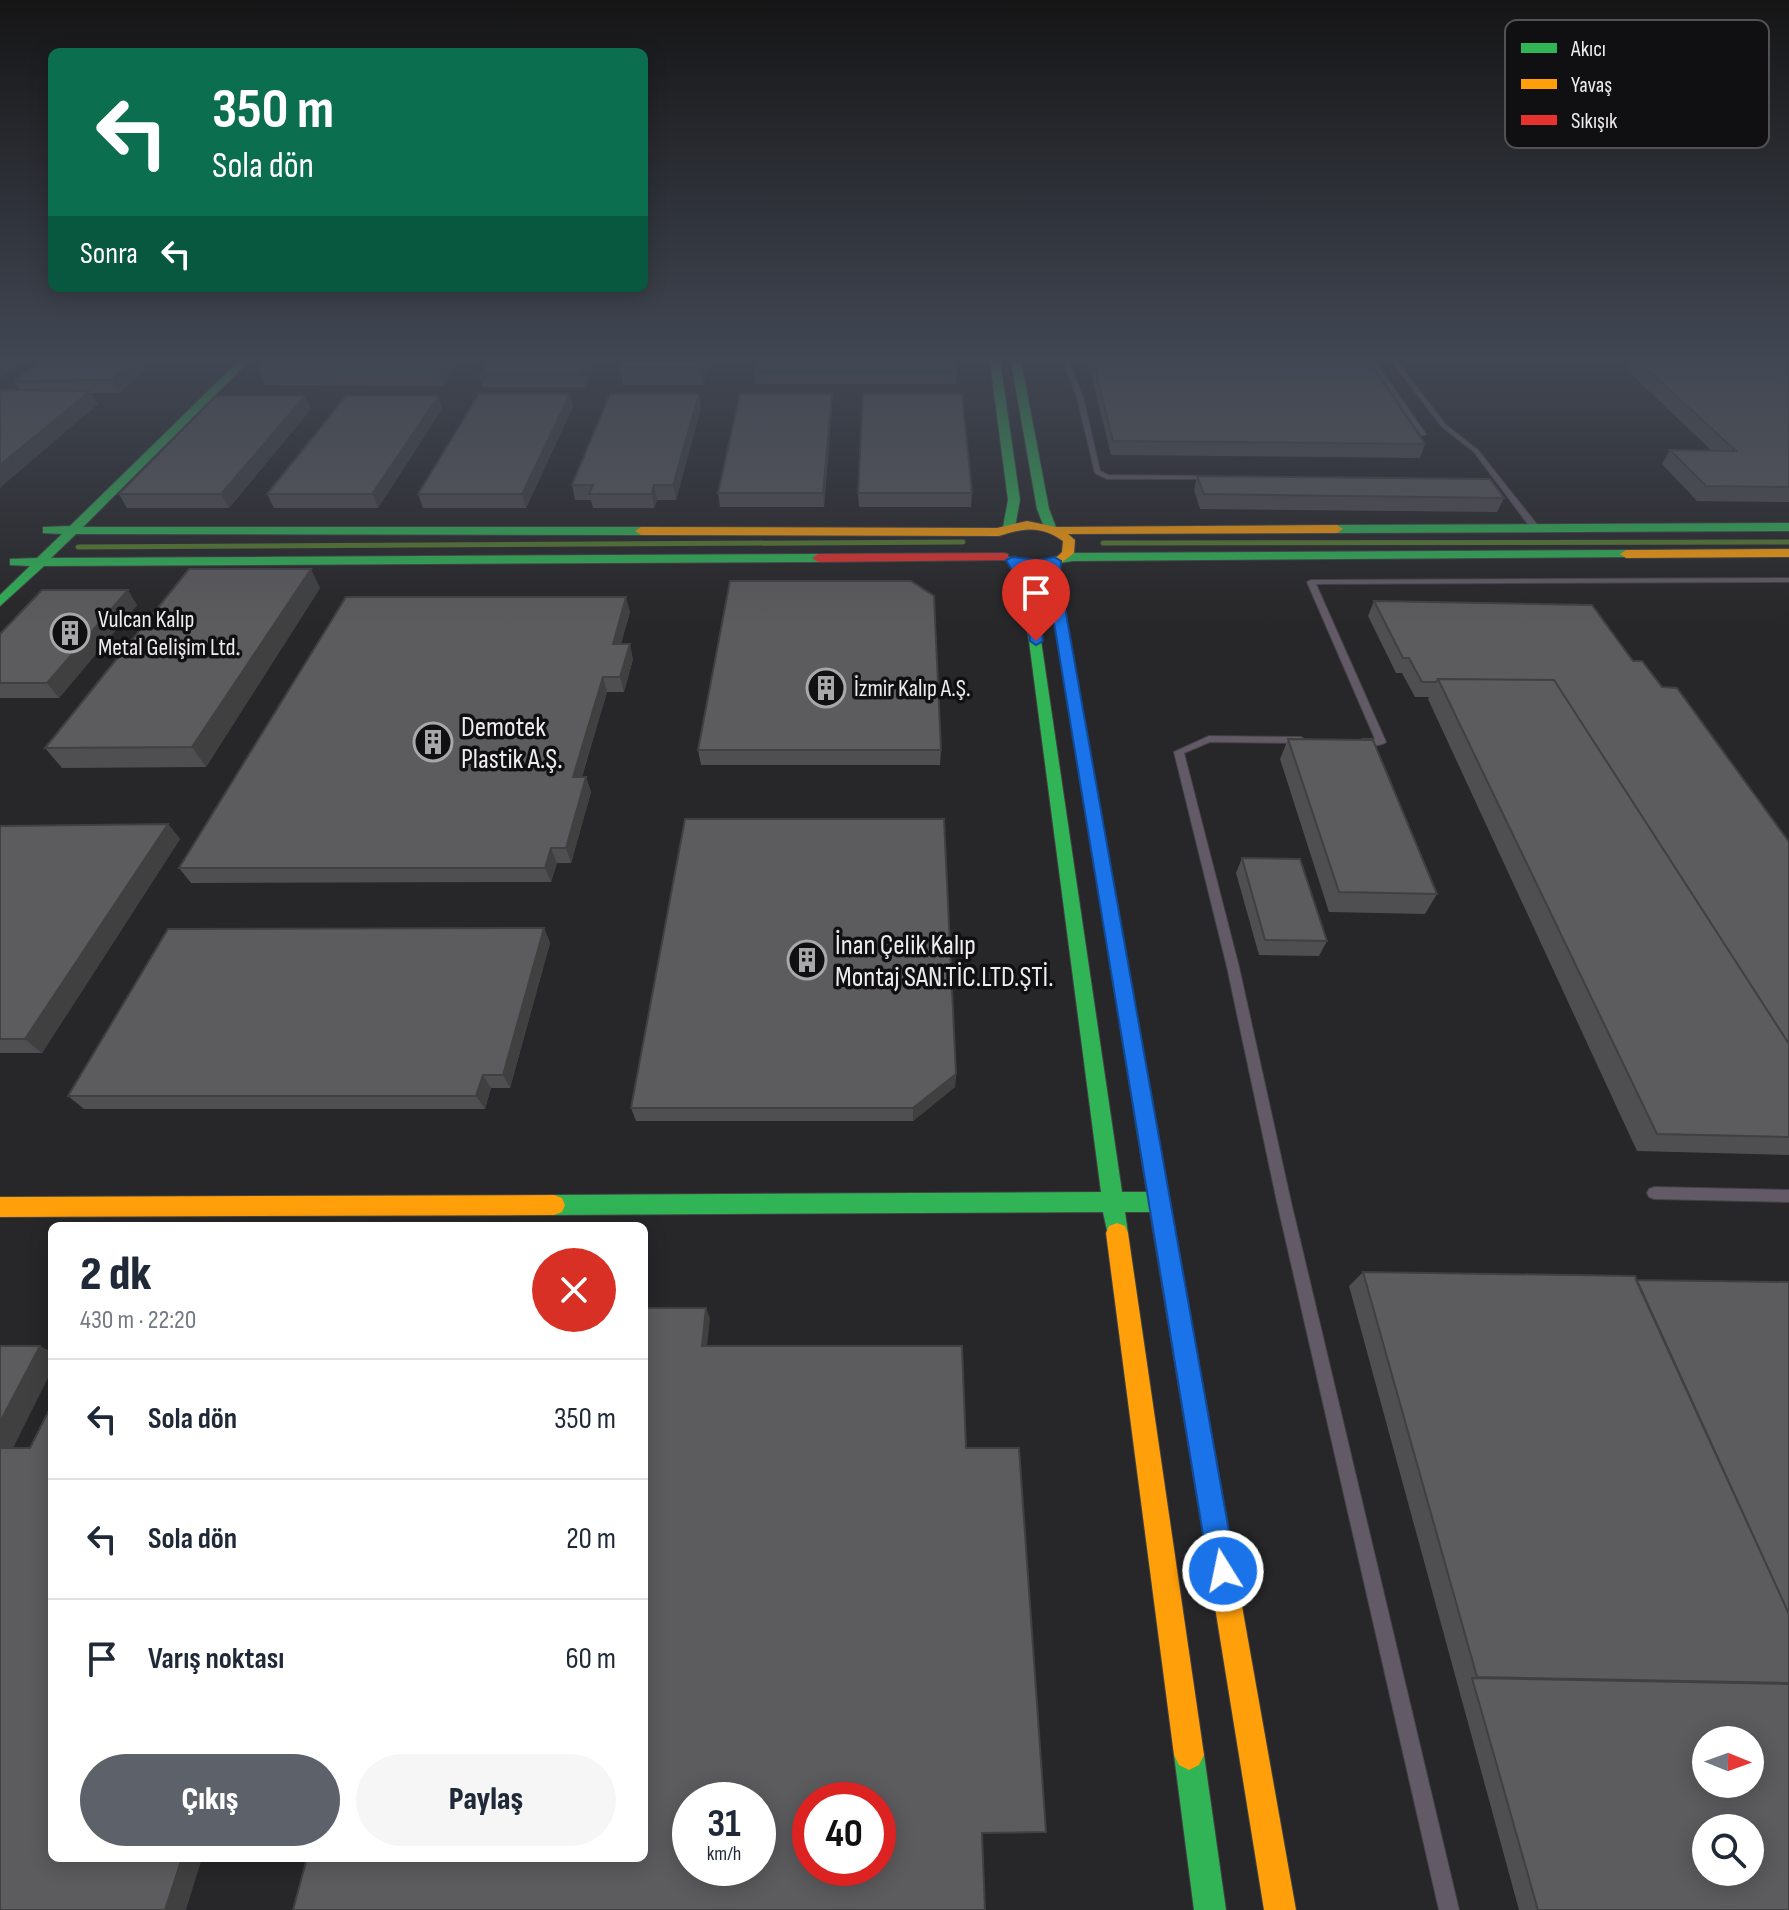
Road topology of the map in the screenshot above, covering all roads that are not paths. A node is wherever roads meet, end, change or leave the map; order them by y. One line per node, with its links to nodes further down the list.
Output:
1 (130, 450): 12 (street)
2 (154, 450): 13 (street)
3 (1007, 450): 9 (street)
4 (1032, 450): 10 (street)
5 (1092, 450): 7 (lane)
6 (1475, 450): 11 (lane)
7 (1219, 478)
8 (1789, 527): 11 (street)
9 (1004, 529): 10 (street); 13 (street); 15 (street)
10 (1053, 529): 11 (street); 16 (street)
11 (1536, 529)
12 (47, 530): 13 (street); 18 (street)
13 (71, 532): 17 (street)
14 (1789, 553): 16 (street)
15 (1008, 559): 16 (street); 17 (street); 25 (street)
16 (1058, 560): 26 (street)
17 (42, 561): 18 (street); 20 (street)
18 (7, 568)
19 (1789, 580): 22 (lane)
20 (0, 602)
21 (1319, 741): 30 (lane)
22 (1350, 741)
23 (1654, 1193): 24 (lane)
24 (1789, 1196)
25 (1113, 1202): 26 (street); 27 (street); 28 (street)
26 (1160, 1202): 29 (street)
27 (0, 1207)
28 (1210, 1910)
29 (1280, 1910)
30 (1449, 1910)

